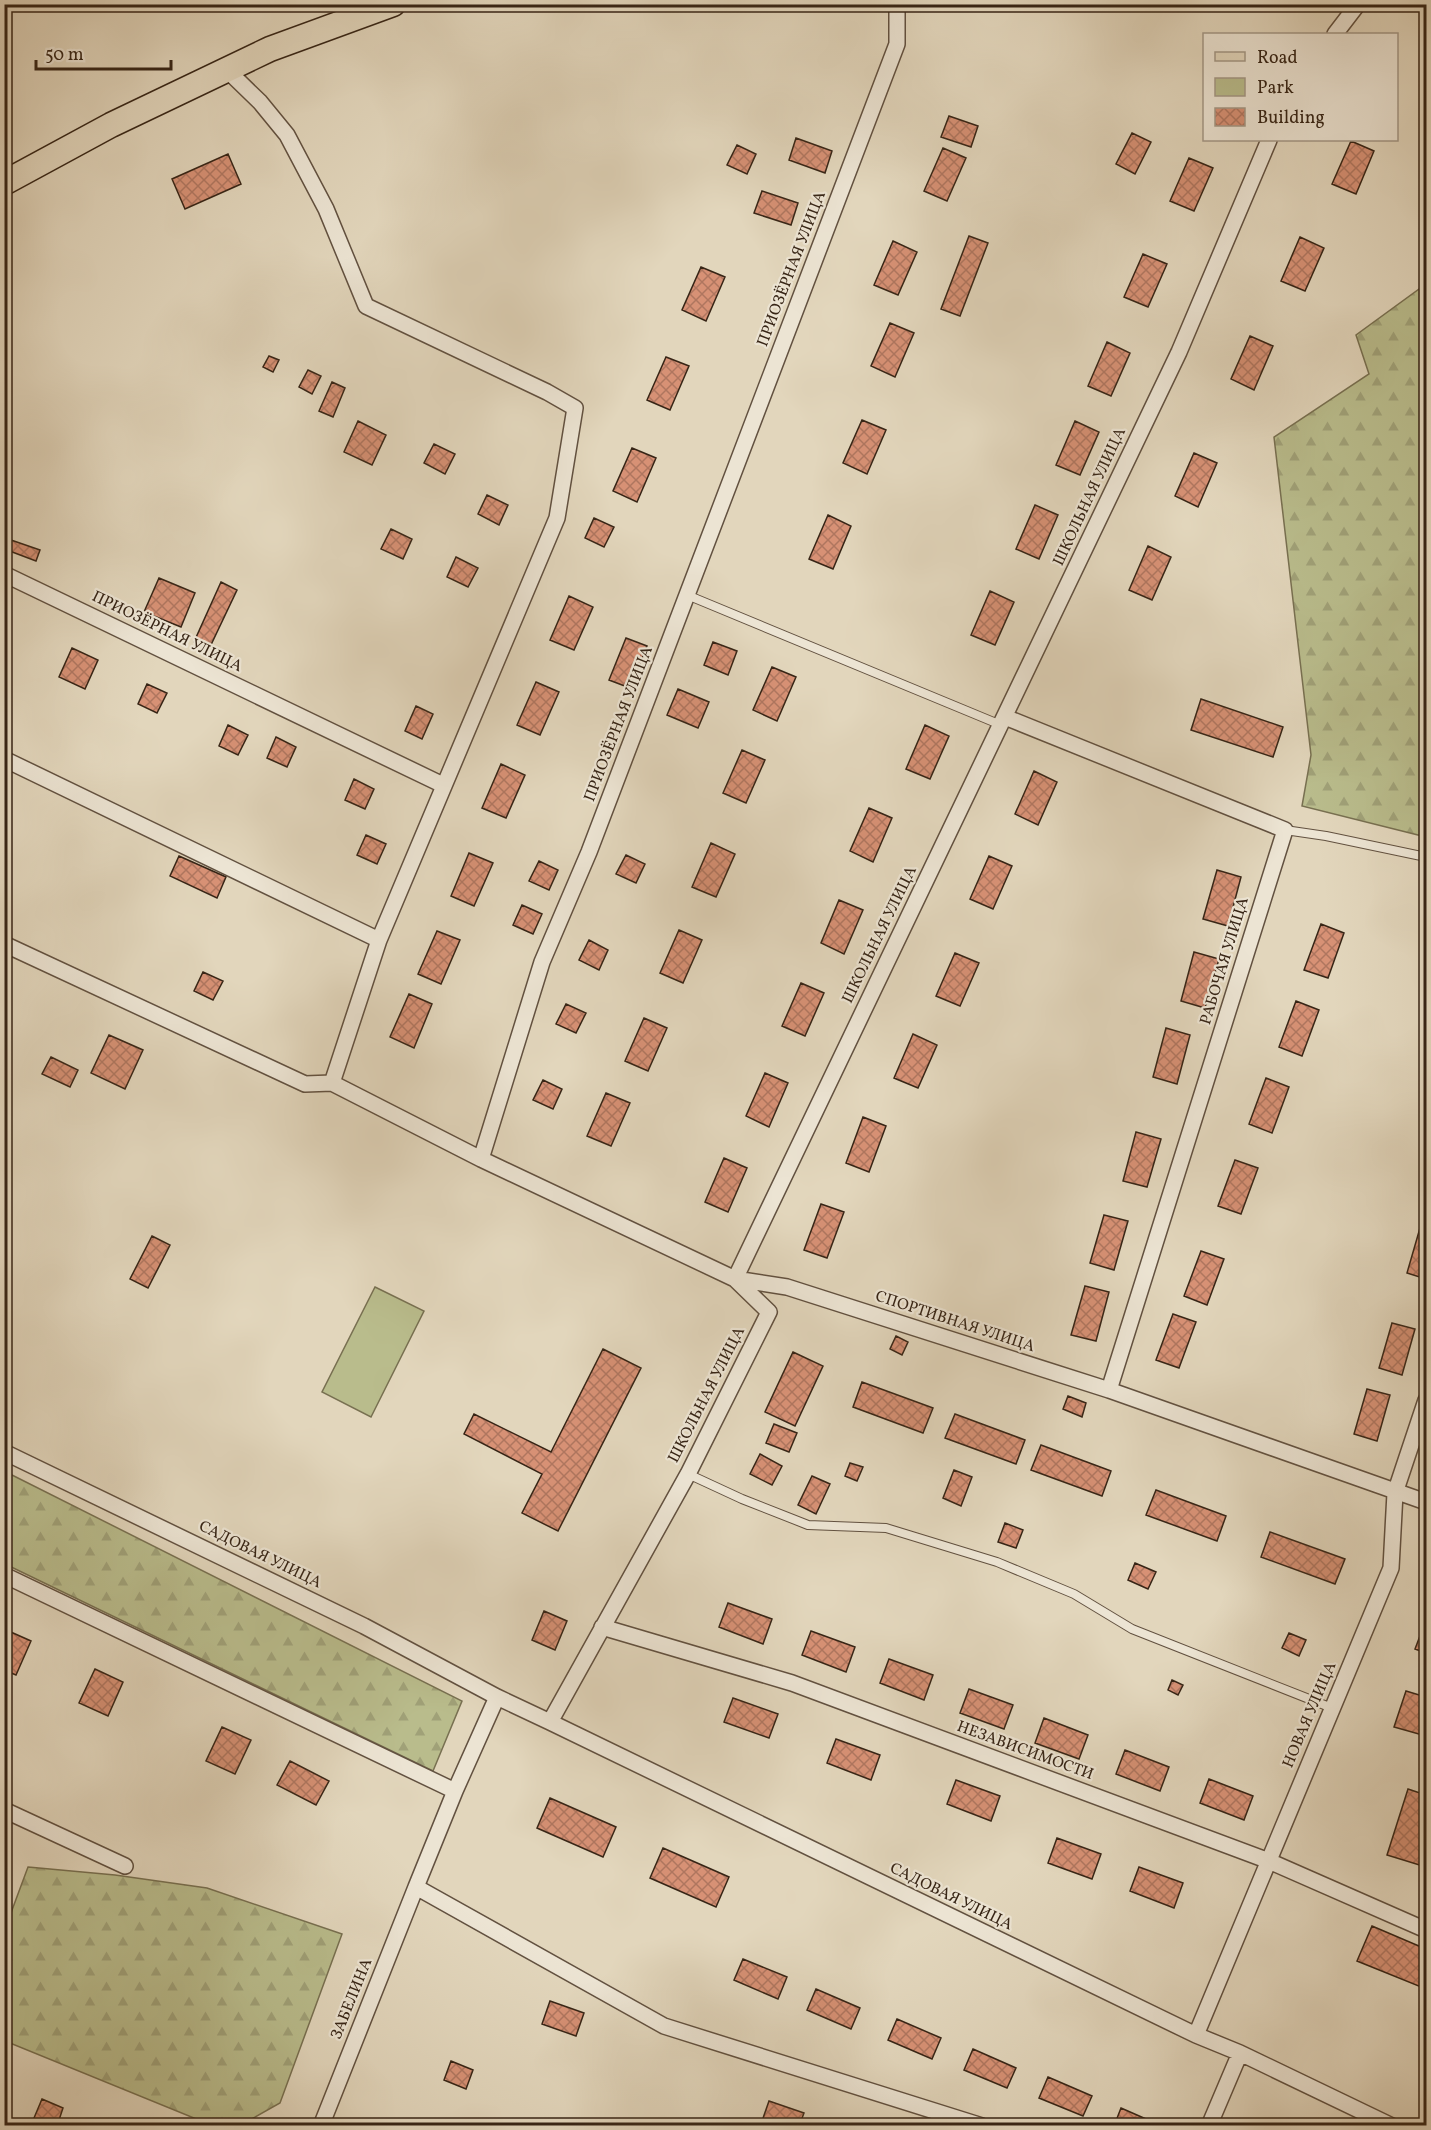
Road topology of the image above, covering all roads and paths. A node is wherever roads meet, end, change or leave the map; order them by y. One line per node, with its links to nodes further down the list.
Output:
1 (393, 4): 5 (main road)
2 (897, 4): 9 (street, ПРИОЗЁРНАЯ УЛИЦА)
3 (1358, 4): 4 (street)
4 (1336, 33)
5 (226, 69): 7 (main road); 12 (street)
6 (1269, 141): 10 (street, ШКОЛЬНАЯ УЛИЦА)
7 (4, 183)
8 (4, 574): 12 (street, ПРИОЗЁРНАЯ УЛИЦА)
9 (687, 595): 10 (lane); 18 (street, ПРИОЗЁРНАЯ УЛИЦА)
10 (1003, 721): 13 (street); 19 (street, ШКОЛЬНАЯ УЛИЦА)
11 (4, 759): 15 (street)
12 (443, 785): 15 (street)
13 (1285, 830): 14 (lane); 20 (street, РАБОЧАЯ УЛИЦА)
14 (1426, 857)
15 (379, 940): 17 (street)
16 (4, 944): 17 (street)
17 (332, 1083): 18 (street)
18 (481, 1159): 19 (street, СПОРТИВНАЯ УЛИЦА)
19 (735, 1280): 20 (street, СПОРТИВНАЯ УЛИЦА); 23 (street, ШКОЛЬНАЯ УЛИЦА)
20 (1109, 1390): 24 (street, СПОРТИВНАЯ УЛИЦА)
21 (1426, 1400): 24 (street, НОВАЯ УЛИЦА)
22 (4, 1452): 28 (street, САДОВАЯ УЛИЦА)
23 (688, 1474): 27 (street, ШКОЛЬНАЯ УЛИЦА); 29 (lane)
24 (1395, 1493): 25 (street, СПОРТИВНАЯ УЛИЦА); 29 (street, НОВАЯ УЛИЦА)
25 (1426, 1502)
26 (4, 1575): 31 (street)
27 (602, 1627): 30 (street, ШКОЛЬНАЯ УЛИЦА); 33 (street, НЕЗАВИСИМОСТИ)
28 (497, 1697): 30 (street, САДОВАЯ УЛИЦА); 31 (street)
29 (1332, 1708): 33 (street, НОВАЯ УЛИЦА)
30 (550, 1722): 37 (street, САДОВАЯ УЛИЦА)
31 (455, 1791): 35 (street)
32 (4, 1810): 34 (street)
33 (1269, 1861): 36 (street, НЕЗАВИСИМОСТИ); 37 (street, НОВАЯ УЛИЦА)
34 (125, 1866)
35 (416, 1887): 39 (street, ЗАБЕЛИНА); 40 (street)
36 (1426, 1930)
37 (1196, 2035): 38 (street, САДОВАЯ УЛИЦА)
38 (1240, 2053): 41 (street); 42 (street, САДОВАЯ УЛИЦА)
39 (321, 2126)
40 (982, 2126)
41 (1209, 2126)
42 (1392, 2126)

